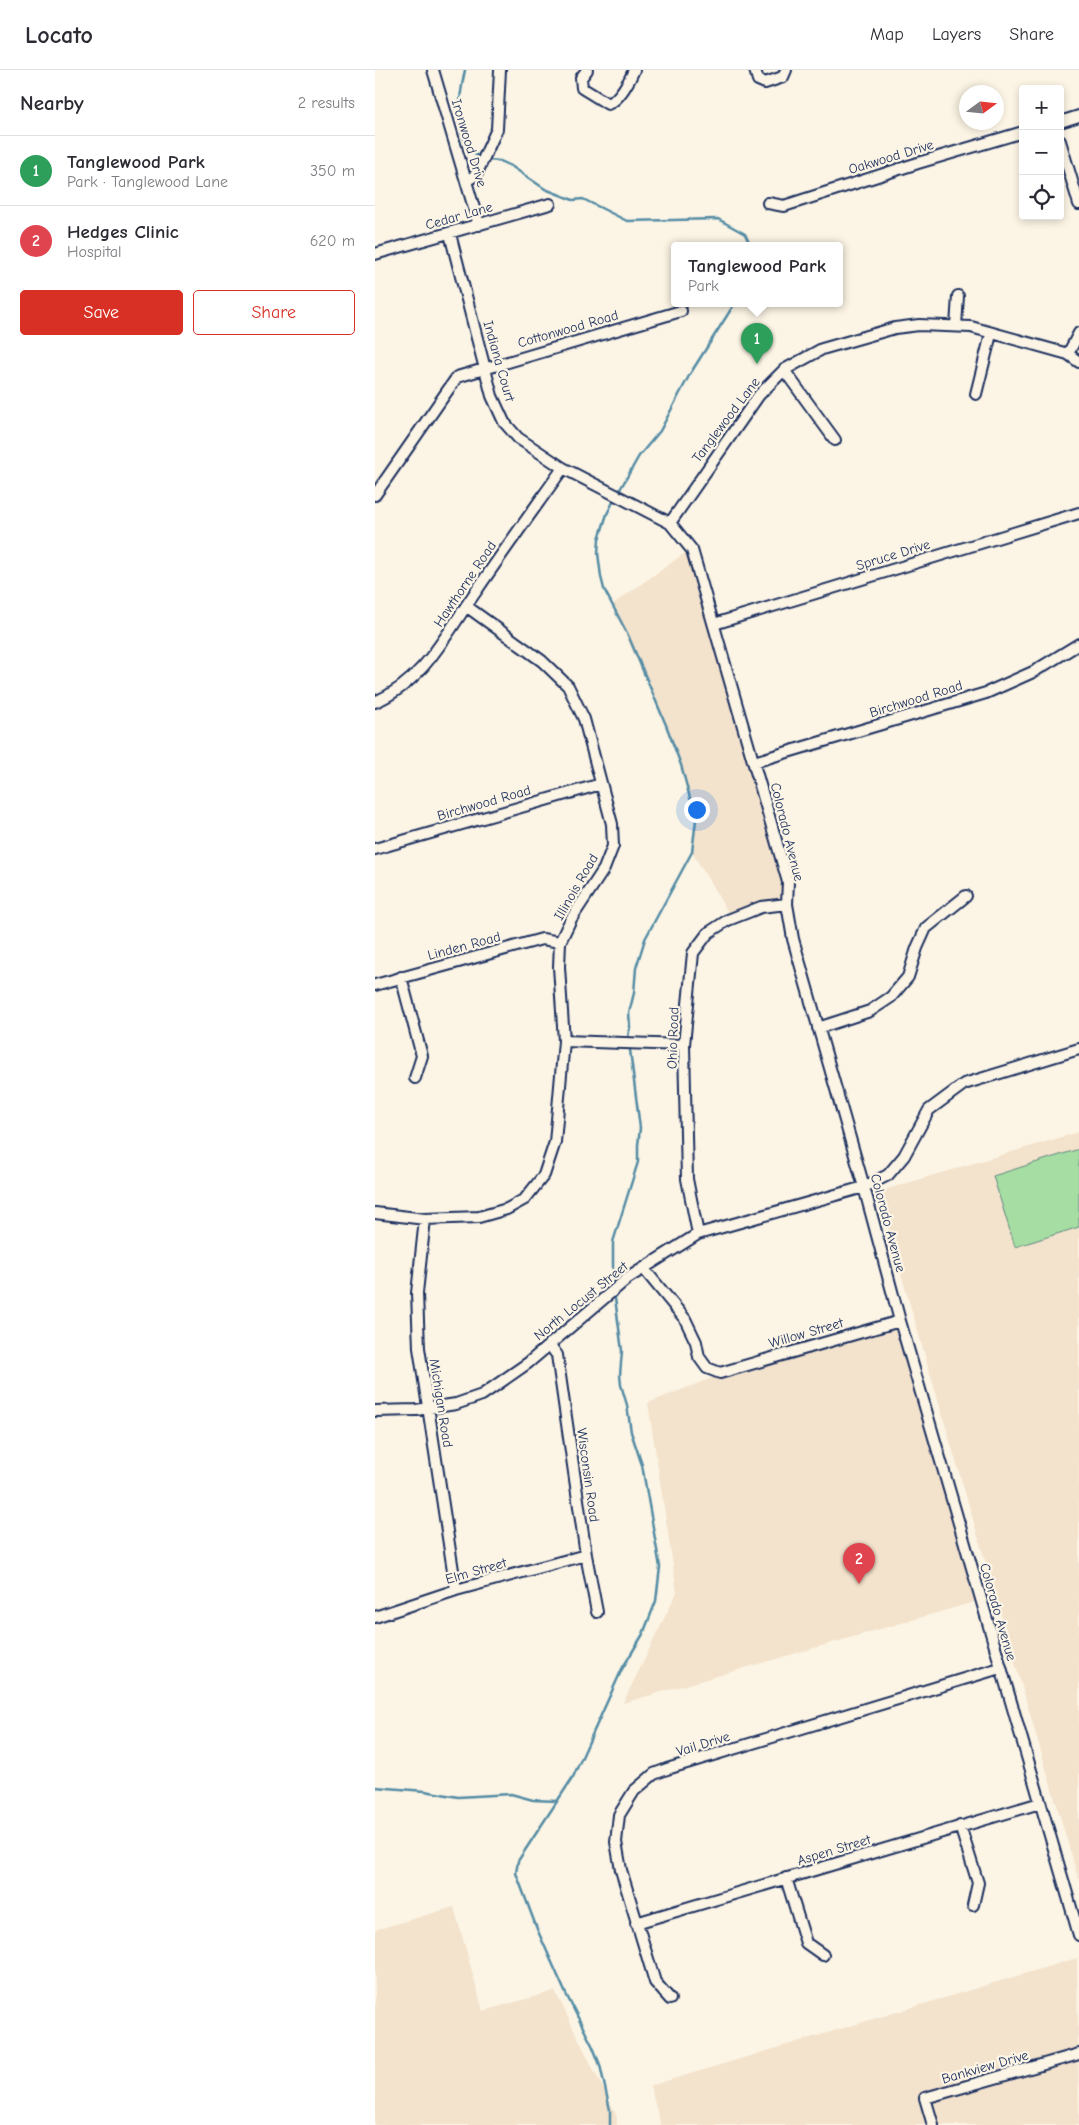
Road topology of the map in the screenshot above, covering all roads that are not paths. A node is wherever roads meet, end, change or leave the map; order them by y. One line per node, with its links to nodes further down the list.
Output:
1 (433, 70): 11 (street, Ironwood Drive)
2 (500, 70): 11 (street)
3 (587, 70): 4 (street)
4 (634, 70)
5 (755, 70): 6 (street)
6 (786, 70)
7 (1079, 116): 8 (street)
8 (1064, 121)
9 (1019, 133): 12 (street, Oakwood Drive)
10 (1064, 154): 14 (street)
11 (466, 181): 15 (street, Ironwood Drive)
12 (768, 203)
13 (549, 204): 15 (street, Cedar Lane)
14 (1079, 204)
15 (479, 225): 16 (street, Cedar Lane)
16 (450, 234): 17 (street, Cedar Lane); 25 (street, Indiana Court)
17 (375, 254)
18 (958, 296): 20 (street)
19 (681, 312): 25 (street, Cottonwood Road)
20 (956, 326): 22 (street, Tanglewood Lane); 26 (street, Tanglewood Lane)
21 (1079, 333): 23 (street)
22 (991, 334): 23 (street, Tanglewood Lane); 27 (street)
23 (1068, 354): 24 (street, Tanglewood Lane)
24 (1079, 362)
25 (485, 367): 29 (street, Indiana Court); 30 (street, Cottonwood Road)
26 (783, 370): 28 (street); 32 (street, Tanglewood Lane)
27 (976, 394)
28 (835, 440)
29 (563, 468): 32 (street, Indiana Court); 33 (street, Hawthorne Road)
30 (375, 495)
31 (1079, 513): 34 (street, Spruce Drive)
32 (670, 523): 34 (street, Colorado Avenue)
33 (466, 606): 36 (street, Hawthorne Road); 38 (street, Illinois Road)
34 (714, 624): 37 (street, Colorado Avenue)
35 (1079, 644): 37 (street, Birchwood Road)
36 (375, 702)
37 (754, 762): 41 (street, Colorado Avenue)
38 (601, 784): 39 (street, Birchwood Road); 42 (street, Illinois Road)
39 (375, 849)
40 (966, 896): 45 (street)
41 (787, 904): 45 (street, Colorado Avenue); 47 (street, Ohio Road)
42 (560, 942): 43 (street, Linden Road); 46 (street, Illinois Road)
43 (401, 977): 44 (street, Linden Road); 49 (street)
44 (375, 985)
45 (818, 1028): 50 (street, Colorado Avenue)
46 (564, 1042): 47 (street); 52 (street, Illinois Road)
47 (684, 1045): 53 (street, Ohio Road)
48 (1079, 1049): 50 (street, North Locust Street)
49 (415, 1078)
50 (864, 1187): 53 (street, North Locust Street); 55 (street, Colorado Avenue)
51 (375, 1213): 52 (street)
52 (425, 1219): 57 (street, Michigan Road)
53 (698, 1234): 54 (street, North Locust Street)
54 (644, 1269): 55 (street, Willow Street); 56 (street, North Locust Street)
55 (900, 1320): 63 (street, Colorado Avenue)
56 (549, 1344): 57 (street, North Locust Street); 59 (street, Wisconsin Road)
57 (428, 1408): 58 (street, North Locust Street); 60 (street, Michigan Road)
58 (375, 1411)
59 (586, 1555): 60 (street, Elm Street); 61 (street, Wisconsin Road)
60 (456, 1590): 62 (street, Elm Street)
61 (597, 1612)
62 (375, 1617)
63 (1000, 1668): 64 (street, Colorado Avenue); 68 (street, Vail Drive)
64 (1040, 1803): 65 (street, Aspen Street); 69 (street, Colorado Avenue)
65 (961, 1826): 66 (street, Aspen Street); 67 (street)
66 (786, 1878): 68 (street, Aspen Street); 70 (street)
67 (973, 1905)
68 (636, 1923): 71 (street, Vail Drive)
69 (1079, 1935)
70 (823, 1955)
71 (671, 1999)
72 (1079, 2054): 73 (street, Bankview Drive)
73 (933, 2125)

